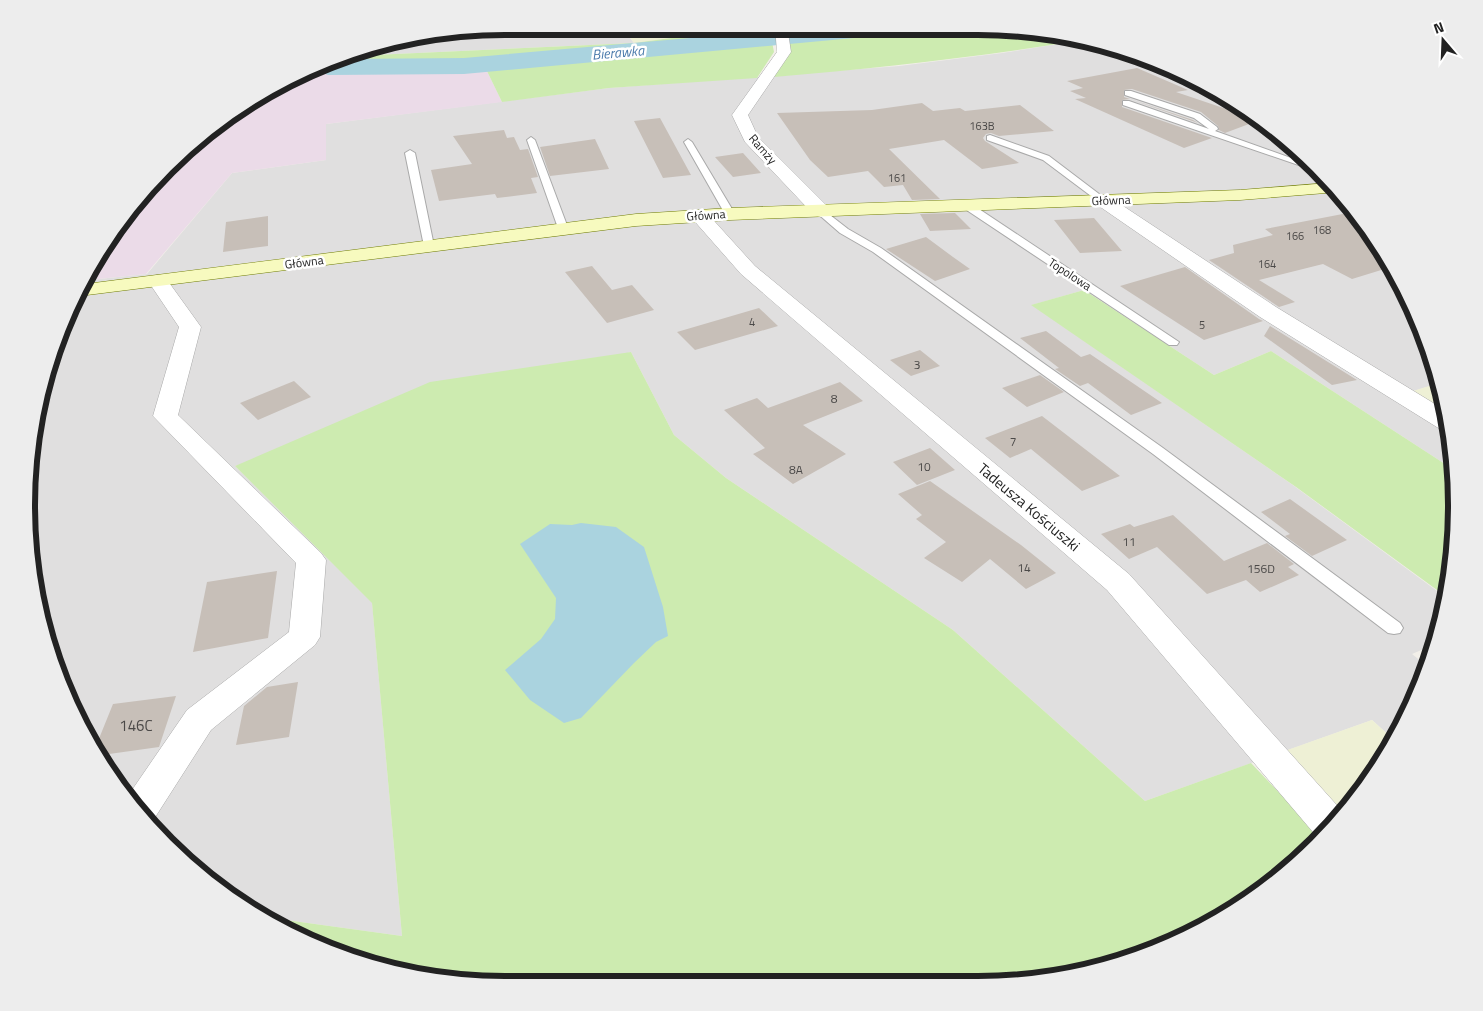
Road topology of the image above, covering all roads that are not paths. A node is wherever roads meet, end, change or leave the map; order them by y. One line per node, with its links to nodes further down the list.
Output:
1 (782, 35): 13 (street, Ramży)
2 (1128, 93): 5 (lane)
3 (1126, 103): 5 (lane)
4 (990, 138): 11 (lane)
5 (1224, 138): 9 (lane)
6 (531, 140): 16 (lane)
7 (688, 142): 14 (lane)
8 (410, 153): 17 (lane)
9 (1301, 165)
10 (1325, 188): 11 (main road, Główna)
11 (1102, 200): 12 (main road, Główna); 21 (street)
12 (966, 206): 13 (main road, Główna); 20 (lane, Topolowa)
13 (821, 211): 14 (main road, Główna); 22 (lane)
14 (730, 214): 15 (main road, Główna)
15 (698, 216): 16 (main road, Główna); 24 (street, Tadeusza Kościuszki)
16 (563, 228): 17 (main road, Główna)
17 (429, 246): 18 (main road, Główna)
18 (158, 281): 19 (main road, Główna); 23 (street)
19 (87, 290)
20 (1173, 342)
21 (1440, 418)
22 (1394, 628)
23 (143, 805)
24 (1326, 821)

